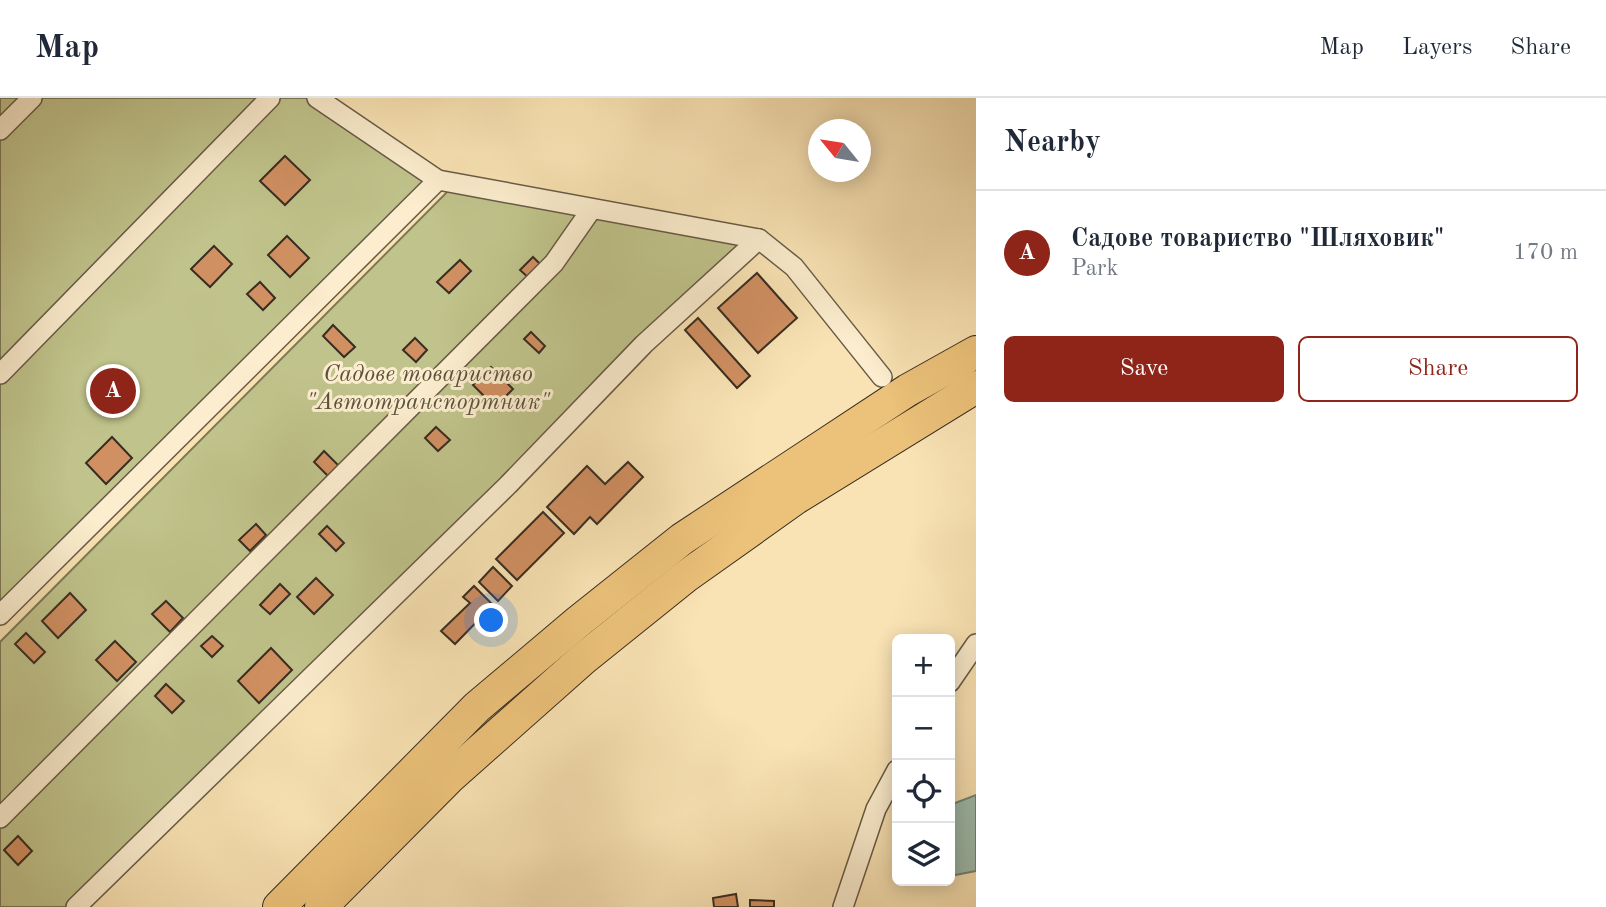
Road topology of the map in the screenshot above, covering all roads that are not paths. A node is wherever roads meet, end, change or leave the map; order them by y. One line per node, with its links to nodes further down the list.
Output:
1 (32, 98): 4 (street)
2 (270, 98): 9 (street)
3 (317, 98): 5 (street)
4 (0, 130)
5 (438, 180): 6 (street); 12 (street)
6 (590, 210): 7 (street); 16 (street)
7 (759, 239): 10 (street); 17 (street)
8 (976, 352): 18 (main road)
9 (0, 374)
10 (882, 377)
11 (976, 387): 19 (main road)
12 (3, 608)
13 (976, 644): 14 (street)
14 (955, 675)
15 (892, 779): 20 (street)
16 (0, 818)
17 (76, 907)
18 (279, 907)
19 (321, 907)
20 (843, 907)

